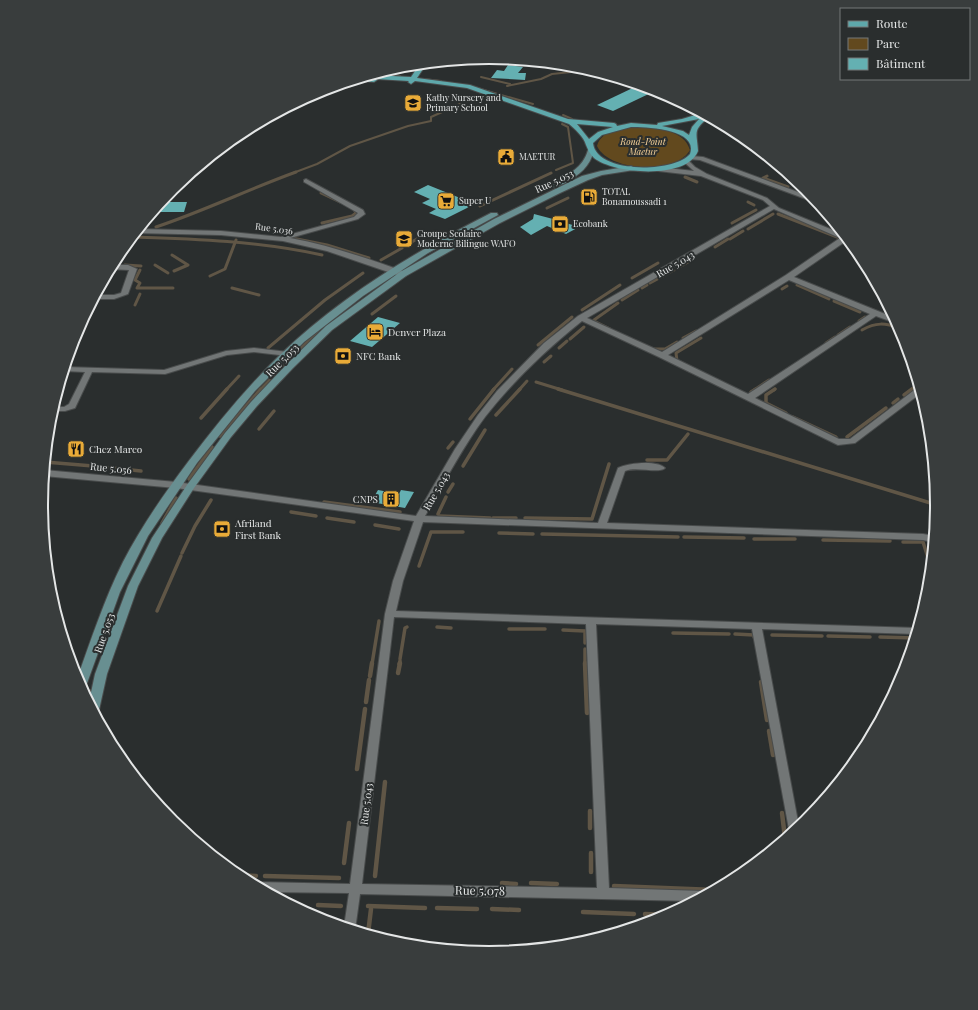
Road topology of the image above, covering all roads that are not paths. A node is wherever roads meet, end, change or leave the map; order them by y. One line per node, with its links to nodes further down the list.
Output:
1 (419, 70): 4 (main road)
2 (382, 77): 4 (main road)
3 (374, 79): 4 (main road)
4 (412, 80): 7 (main road)
5 (692, 113): 9 (main road)
6 (698, 117): 9 (main road)
7 (562, 119): 10 (main road); 13 (main road)
8 (704, 120): 12 (main road)
9 (667, 124): 11 (main road)
10 (631, 125): 11 (main road); 13 (main road)
11 (650, 125): 12 (main road)
12 (693, 143): 14 (main road)
13 (591, 148): 15 (main road); 26 (main road, Rue 5.053)
14 (688, 159): 16 (main road); 17 (street); 19 (street)
15 (631, 168): 16 (main road); 27 (main road, Rue 5.053)
16 (658, 169): 17 (street)
17 (705, 175): 20 (street)
18 (306, 181): 23 (street)
19 (805, 197)
20 (773, 207): 22 (street); 31 (street, Rue 5.043)
21 (144, 231): 23 (street, Rue 5.036)
22 (837, 234)
23 (280, 239): 26 (street, Rue 5.036)
24 (842, 241): 28 (street)
25 (118, 267): 29 (street)
26 (394, 270): 27 (street, Rue 5.036); 33 (main road, Rue 5.053)
27 (403, 274): 43 (main road, Rue 5.053)
28 (789, 277): 30 (street); 34 (street)
29 (100, 297)
30 (876, 313): 32 (street); 38 (street)
31 (581, 318): 34 (street); 44 (street, Rue 5.043)
32 (889, 318)
33 (288, 354): 36 (street); 42 (main road, Rue 5.053)
34 (662, 355): 38 (street)
35 (69, 369): 36 (street)
36 (90, 369): 39 (street)
37 (916, 393): 38 (street)
38 (750, 397)
39 (58, 409)
40 (661, 468): 45 (street)
41 (49, 473): 42 (street, Rue 5.056)
42 (176, 485): 43 (street, Rue 5.056); 51 (main road, Rue 5.053)
43 (190, 487): 44 (street, Rue 5.056); 52 (main road, Rue 5.053)
44 (419, 519): 45 (street, Rue 5.056); 47 (street, Rue 5.043)
45 (601, 526): 46 (street, Rue 5.056)
46 (929, 539)
47 (390, 614): 48 (street); 55 (street, Rue 5.043)
48 (591, 620): 49 (street); 56 (street)
49 (756, 625): 50 (street); 53 (street)
50 (912, 631)
51 (83, 677)
52 (95, 703)
53 (793, 825)
54 (268, 887): 55 (street, Rue 5.078)
55 (355, 888): 56 (street, Rue 5.078); 58 (street, Rue 5.043)
56 (603, 893): 57 (street, Rue 5.078)
57 (693, 896)
58 (351, 924)

